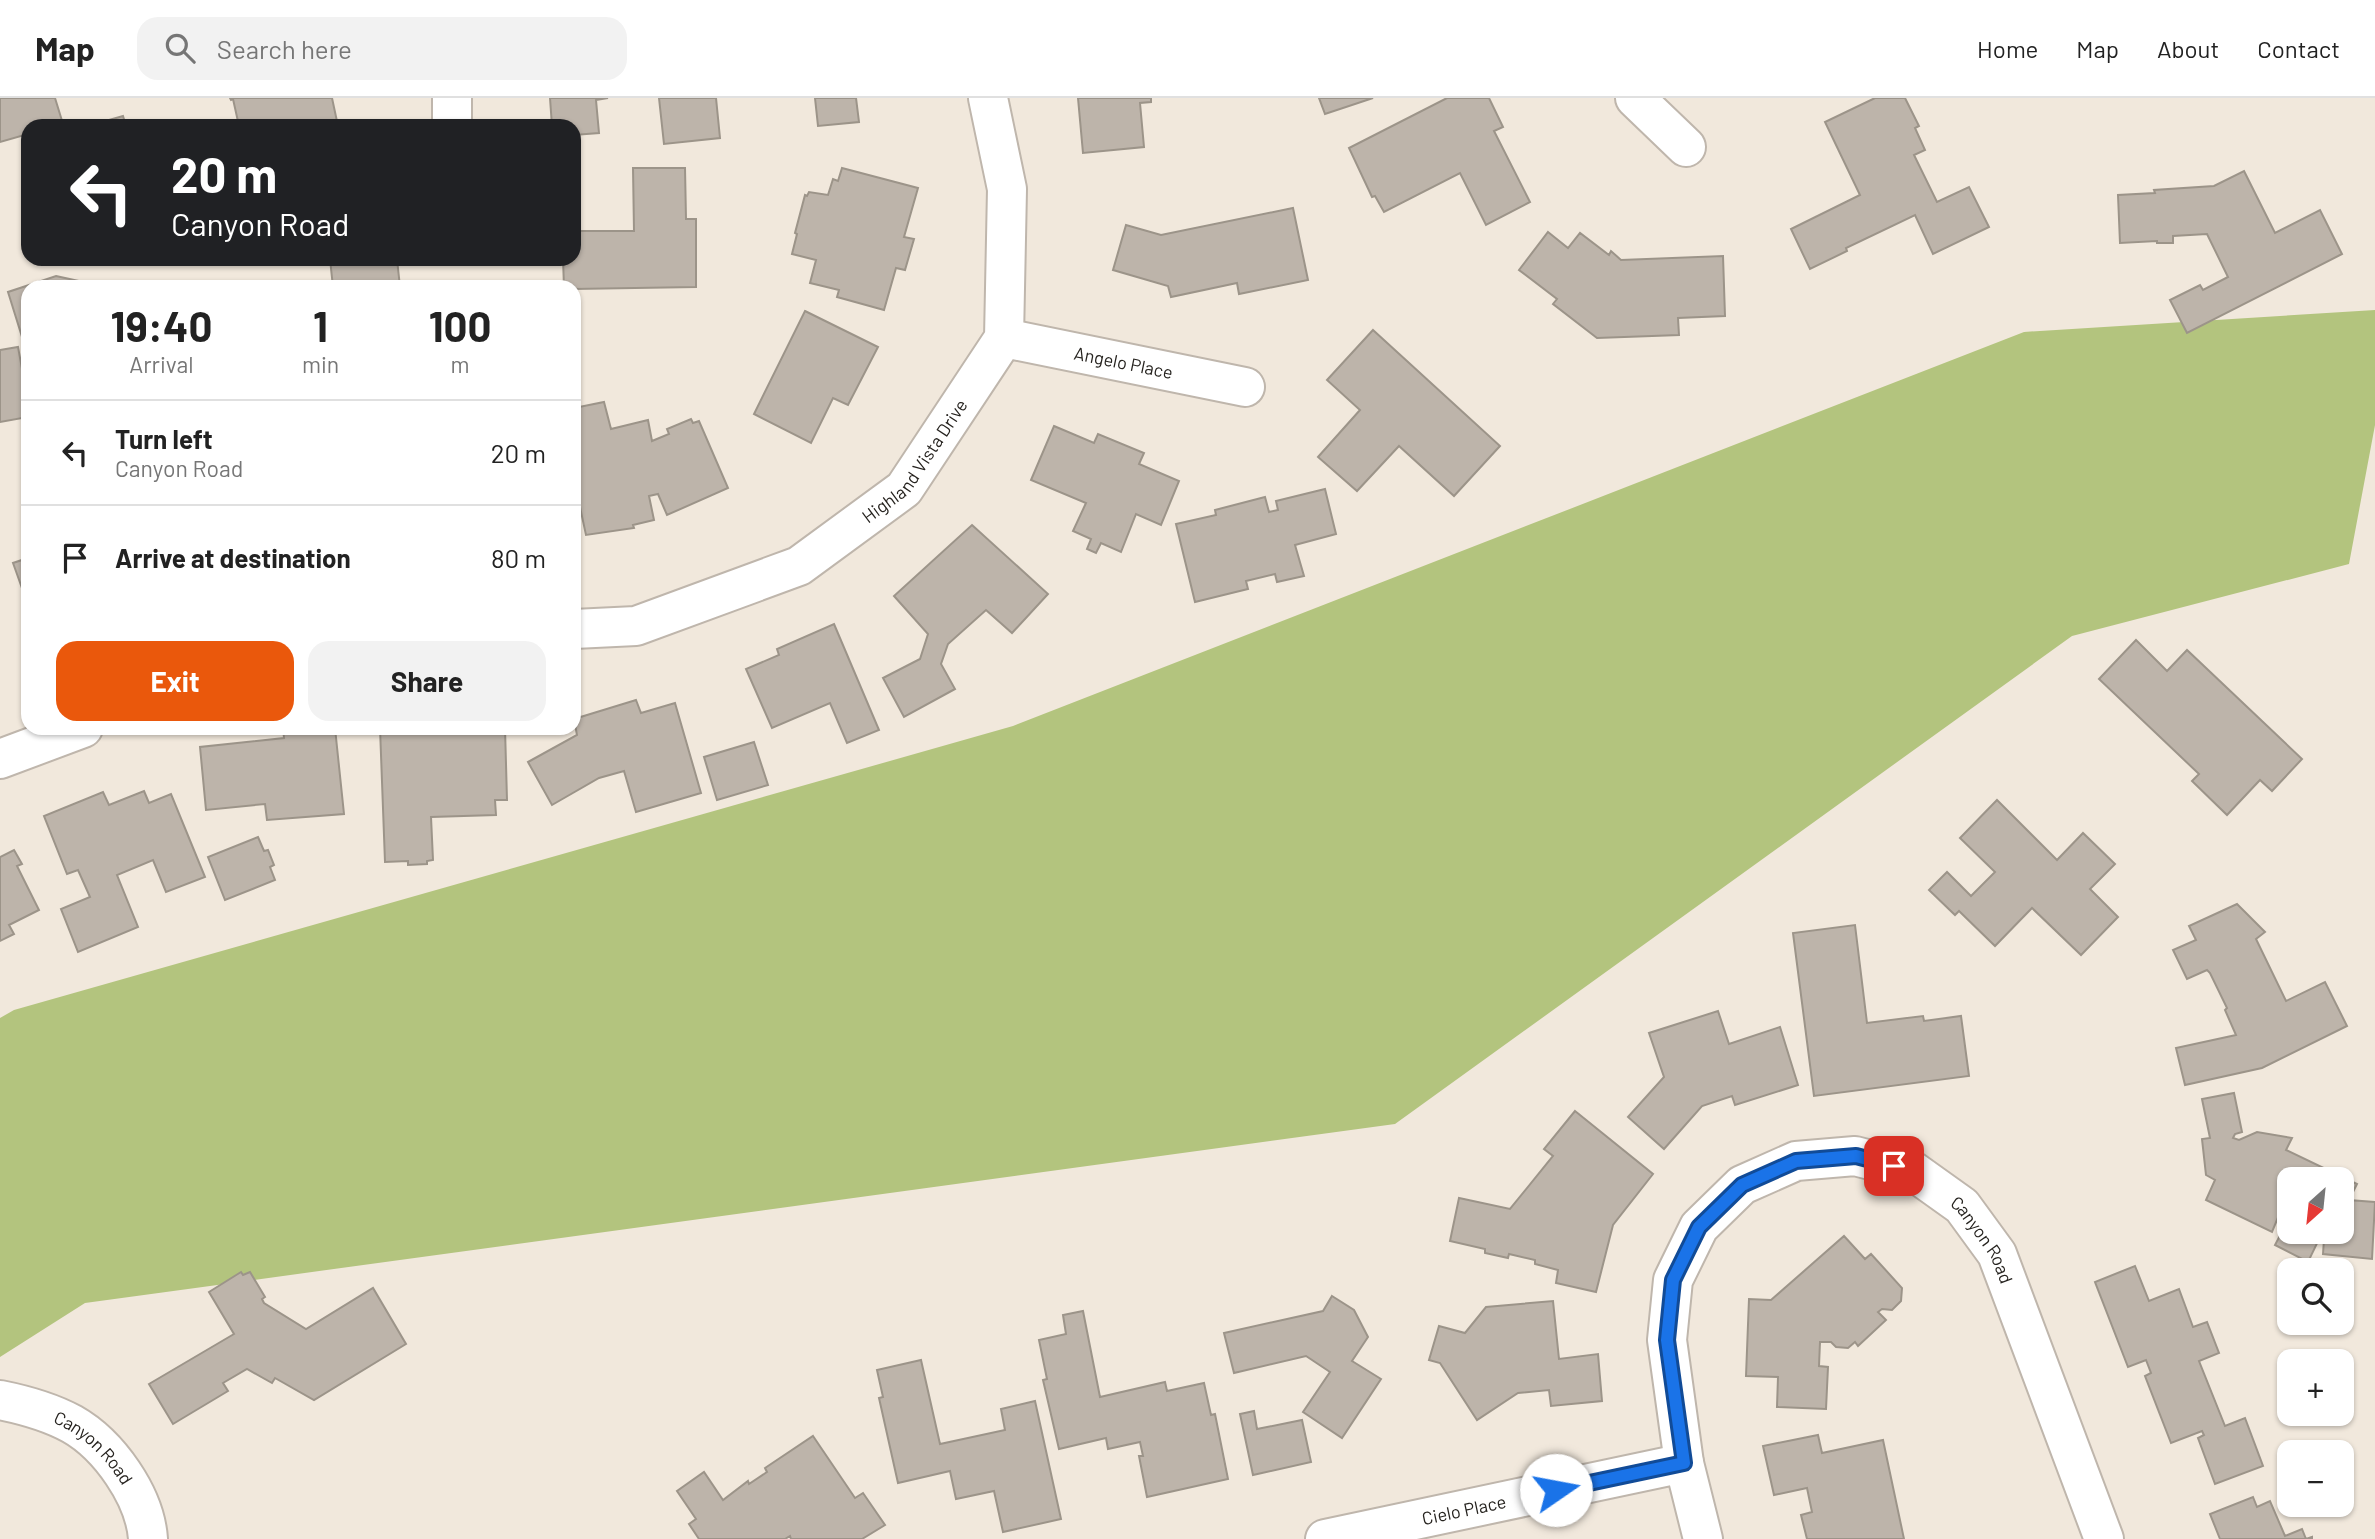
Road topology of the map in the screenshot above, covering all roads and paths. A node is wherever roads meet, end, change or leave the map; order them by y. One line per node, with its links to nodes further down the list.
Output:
1 (452, 98): 4 (street)
2 (988, 98): 6 (street)
3 (1635, 98): 5 (street)
4 (452, 119)
5 (1686, 146)
6 (1004, 338): 7 (street, Angelo Place); 8 (street, Highland Vista Drive)
7 (1245, 387)
8 (581, 629)
9 (64, 735): 10 (street)
10 (0, 759)
11 (0, 1400): 13 (street, Canyon Road)
12 (1684, 1463): 14 (street, Cielo Place); 15 (street, Canyon Road); 16 (street, Canyon Road)
13 (148, 1539)
14 (1325, 1539)
15 (1703, 1539)
16 (2104, 1539)

